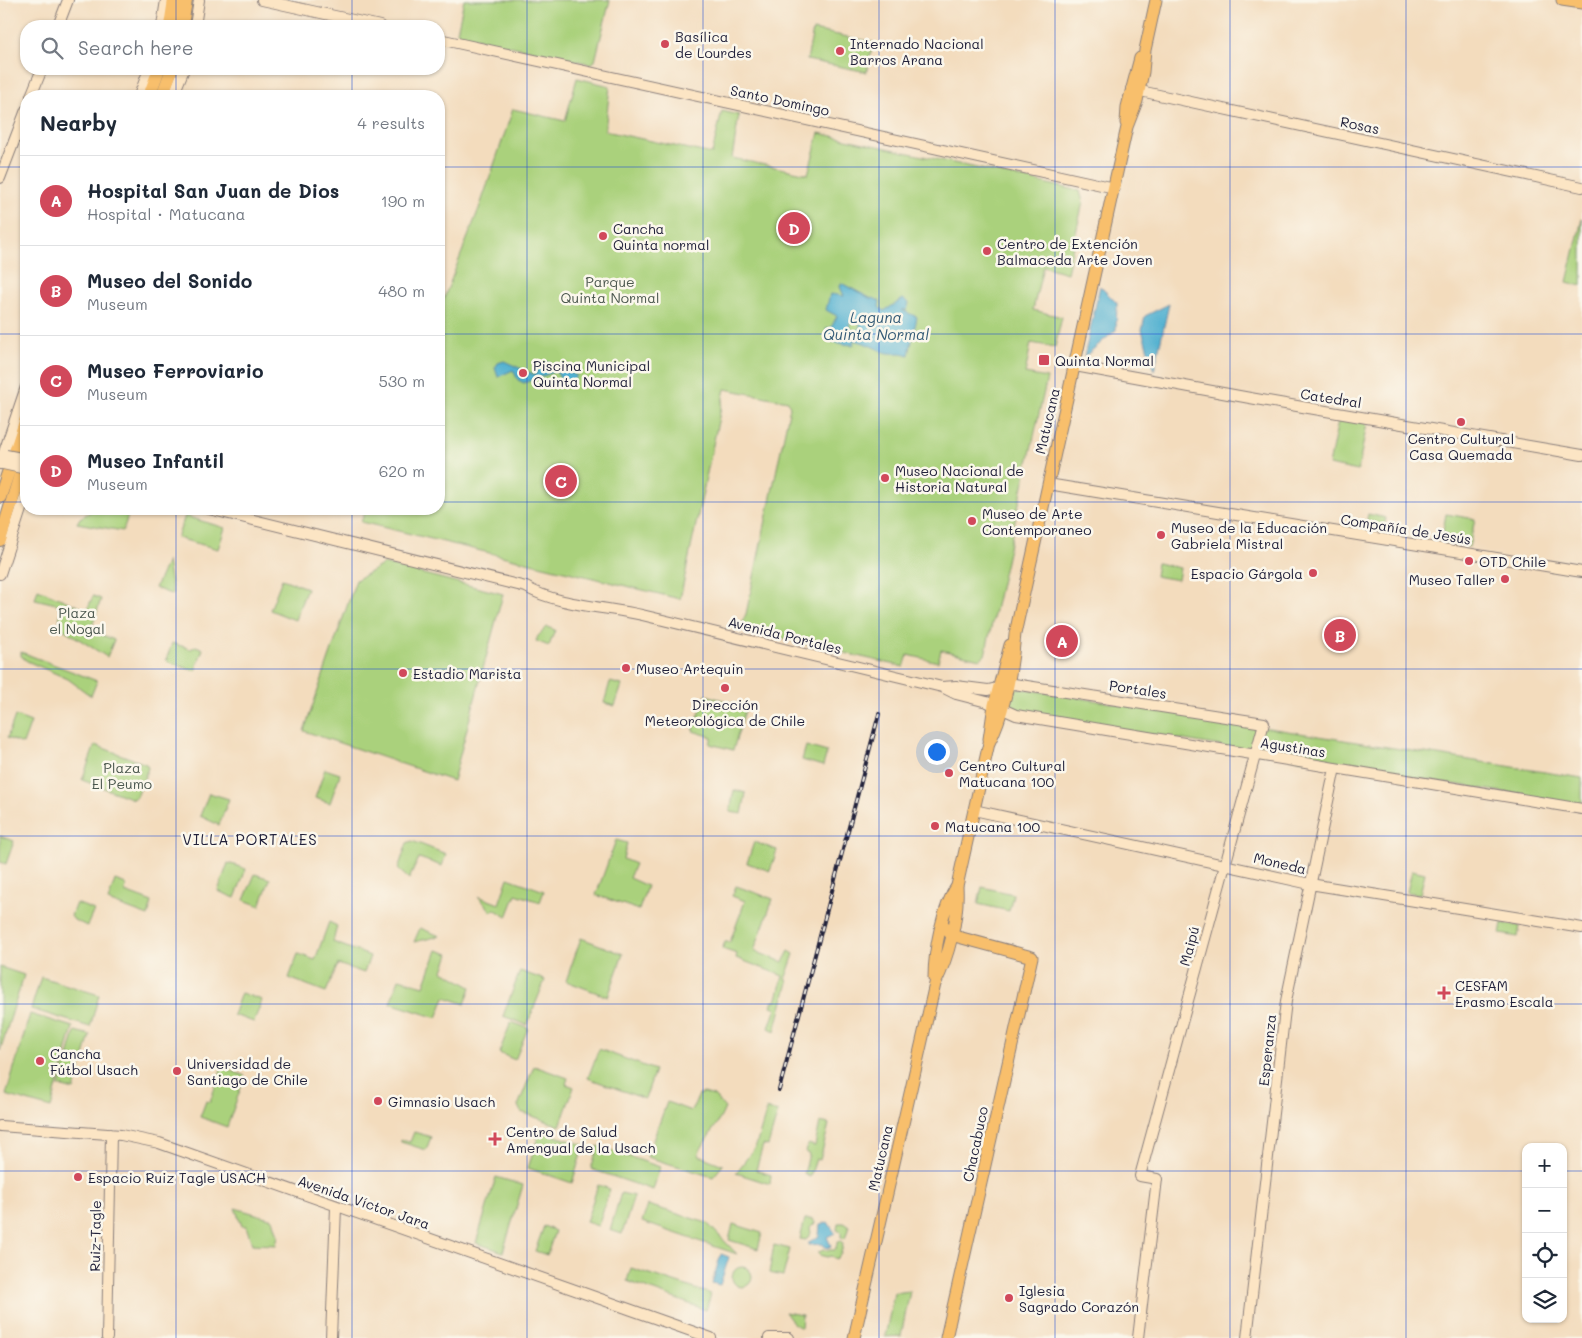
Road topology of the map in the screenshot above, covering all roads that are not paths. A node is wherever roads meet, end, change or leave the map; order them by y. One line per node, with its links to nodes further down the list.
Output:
1 (68, 0): 10 (street)
2 (166, 0): 11 (street)
3 (174, 0): 12 (highway)
4 (186, 0): 13 (highway)
5 (199, 0): 14 (street)
6 (262, 0): 15 (street)
7 (1156, 0): 27 (main road, Matucana)
8 (1562, 0): 9 (main road)
9 (1582, 3)
10 (60, 20)
11 (163, 20)
12 (171, 20)
13 (183, 20)
14 (196, 20)
15 (353, 20)
16 (445, 40): 31 (street, Santo Domingo)
17 (40, 75): 22 (street)
18 (147, 75): 23 (street)
19 (157, 75): 24 (highway)
20 (170, 75): 25 (highway)
21 (182, 75): 26 (street)
22 (33, 90)
23 (141, 90)
24 (150, 90)
25 (164, 90)
26 (175, 90)
27 (1136, 90): 30 (street, Rosas); 31 (main road, Matucana)
28 (20, 126): 29 (street)
29 (0, 178)
30 (1582, 187)
31 (1115, 188): 32 (main road, Matucana)
32 (1075, 366): 35 (street, Catedral); 40 (main road, Matucana)
33 (20, 405): 37 (street)
34 (20, 437): 41 (highway)
35 (1582, 455)
36 (20, 459): 37 (street, bridge)
37 (2, 460): 38 (street, bridge)
38 (20, 467)
39 (20, 474): 44 (highway)
40 (1048, 484): 45 (street, Compañía de Jesús); 47 (main road, Matucana)
41 (0, 497)
42 (20, 512): 46 (street)
43 (233, 515): 48 (street, Avenida Portales)
44 (0, 540)
45 (1582, 572)
46 (0, 574)
47 (1002, 686): 48 (street, Avenida Portales); 49 (main road, Matucana); 50 (street, Portales)
48 (942, 687): 49 (street, Avenida Portales)
49 (997, 708): 51 (street, Agustinas); 54 (main road, Matucana)
50 (1264, 724): 51 (street, Maipú)
51 (1257, 755): 52 (street, Agustinas); 55 (street, Maipú)
52 (1334, 768): 53 (street, Agustinas); 56 (street, Esperanza)
53 (1582, 809)
54 (974, 810): 55 (street, Moneda); 57 (main road, Matucana)
55 (1225, 866): 56 (street, Moneda); 72 (street, Maipú)
56 (1310, 884): 59 (street, Moneda); 73 (street, Esperanza)
57 (957, 886): 58 (main road, Matucana); 60 (main road, Matucana)
58 (943, 924): 60 (main road); 61 (main road, Matucana)
59 (1582, 928)
60 (951, 935): 61 (main road, Matucana); 71 (main road, Chacabuco)
61 (935, 984): 70 (main road, Matucana)
62 (0, 1126): 63 (street, Avenida Víctor Jara)
63 (111, 1134): 64 (street, Avenida Víctor Jara); 65 (street, Ruiz-Tagle)
64 (336, 1207): 66 (street); 67 (street, Avenida Víctor Jara)
65 (107, 1338)
66 (331, 1338)
67 (711, 1338)
68 (769, 1338): 69 (street)
69 (789, 1338)
70 (854, 1338)
71 (946, 1338)
72 (1138, 1338)
73 (1246, 1338)

